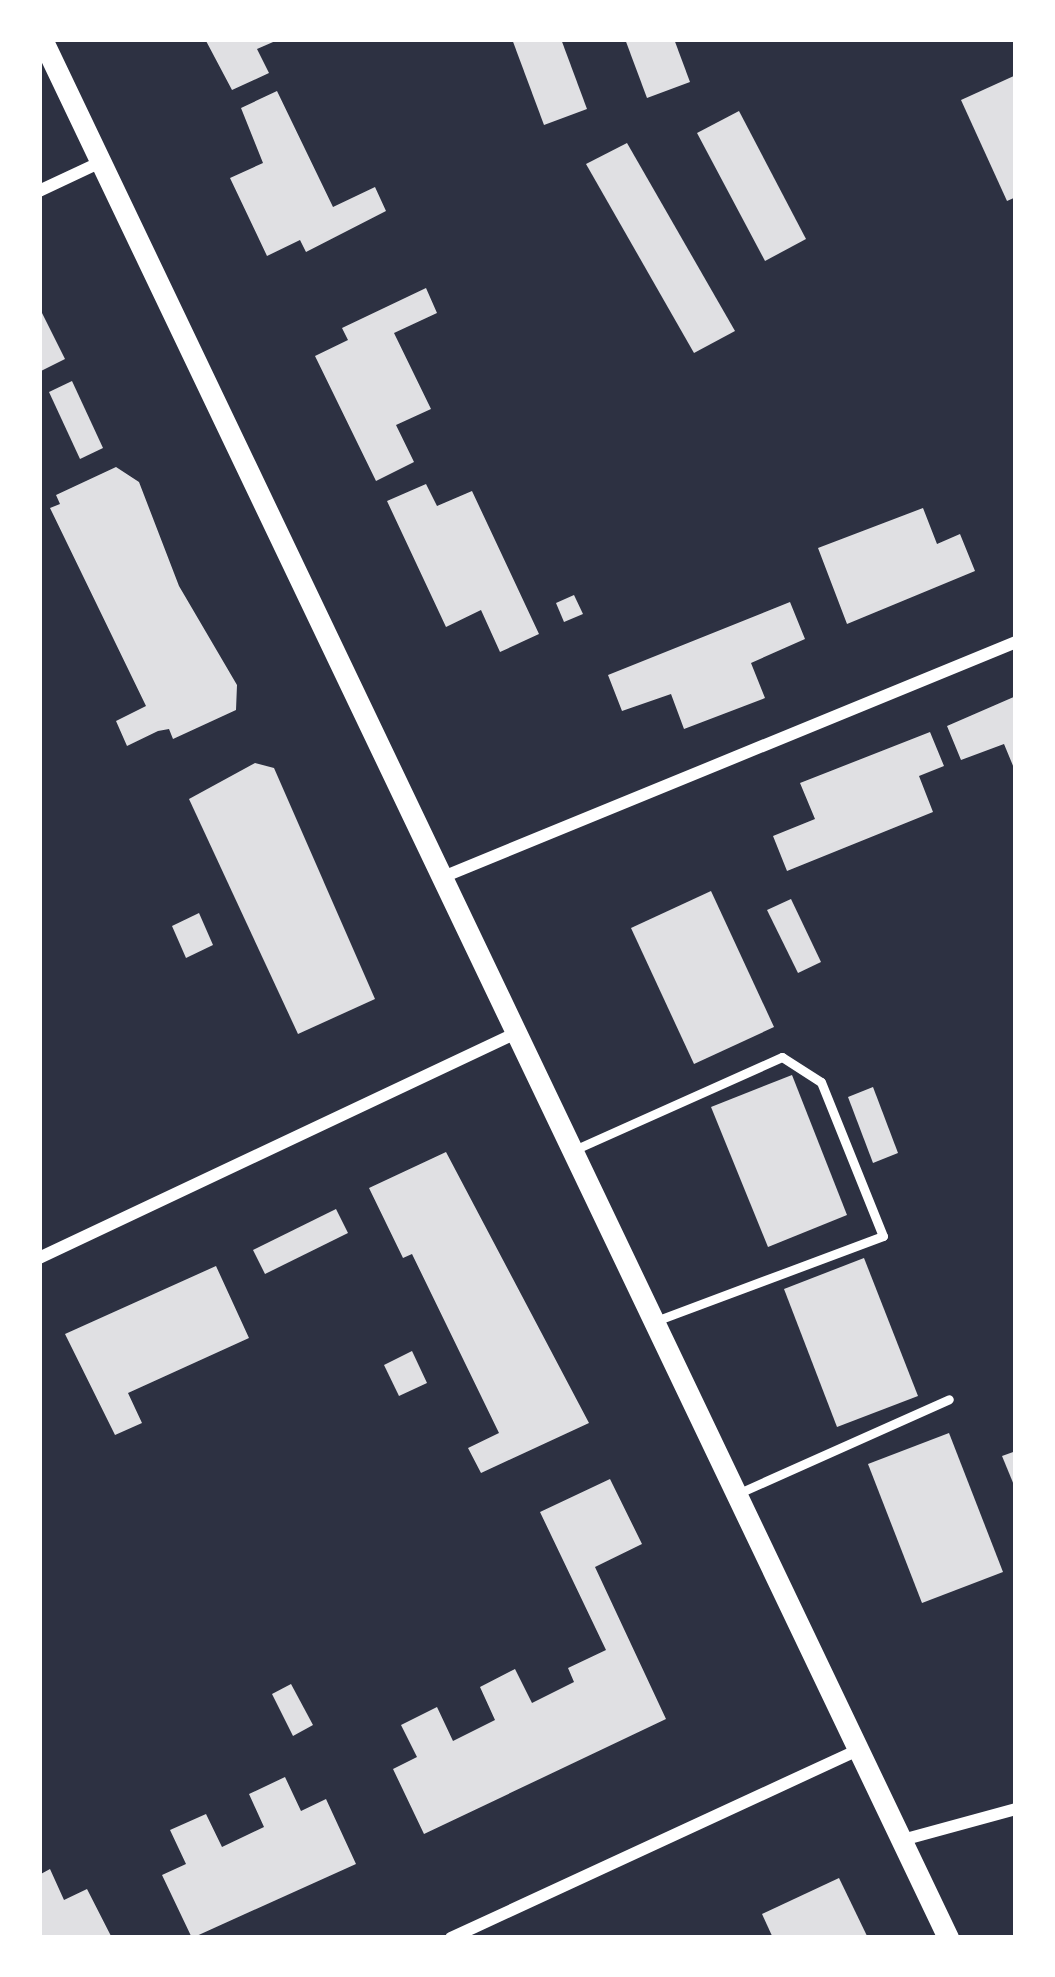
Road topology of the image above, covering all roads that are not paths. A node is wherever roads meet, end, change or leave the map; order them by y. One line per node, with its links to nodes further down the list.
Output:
1 (42, 39): 2 (street)
2 (100, 162): 3 (street); 5 (street)
3 (39, 191)
4 (1016, 643): 5 (street)
5 (443, 877): 6 (street)
6 (512, 1035): 7 (street); 8 (street)
7 (569, 1152): 9 (street); 9 (lane)
8 (39, 1258)
9 (652, 1322): 11 (street)
10 (949, 1400): 11 (lane)
11 (736, 1493): 12 (street)
12 (858, 1750): 14 (street); 15 (street)
13 (1016, 1809): 14 (street)
14 (906, 1839): 16 (street)
15 (451, 1938)
16 (948, 1938)

